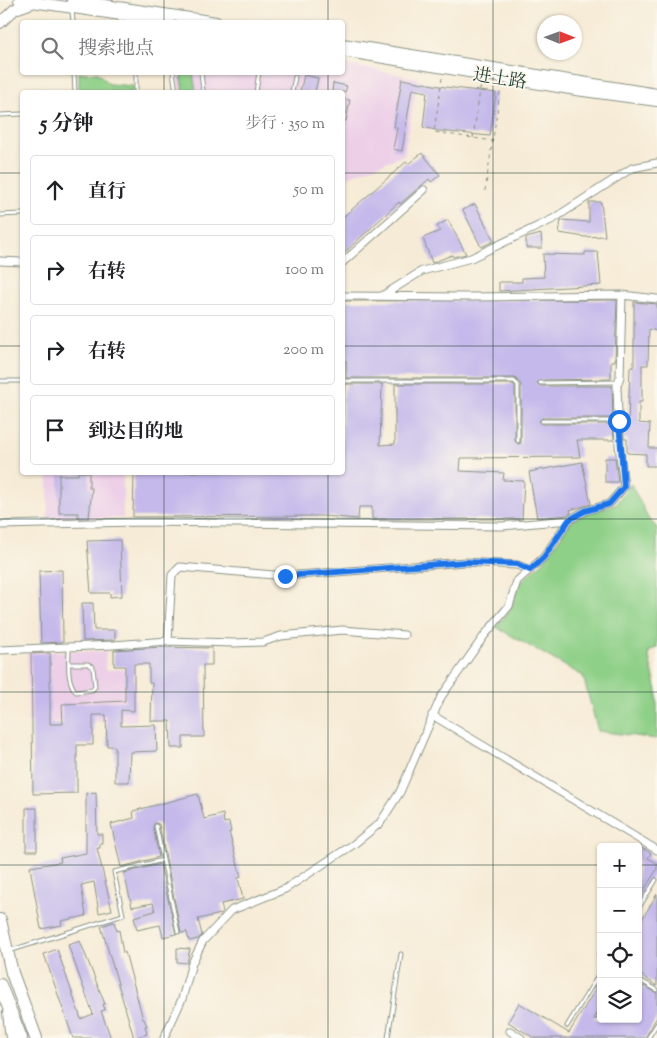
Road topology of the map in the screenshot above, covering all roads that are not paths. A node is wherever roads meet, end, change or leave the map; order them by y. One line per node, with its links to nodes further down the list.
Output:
1 (20, 0): 2 (main road)
2 (35, 2): 3 (main road); 7 (main road)
3 (72, 4): 4 (lane); 5 (main road); 6 (main road)
4 (73, 20)
5 (135, 20)
6 (200, 20)
7 (0, 24)
8 (345, 44): 22 (main road, 进士路)
9 (345, 52): 23 (main road, 进士路)
10 (74, 75): 16 (lane)
11 (136, 75): 17 (lane)
12 (173, 75): 18 (lane)
13 (201, 75): 19 (lane)
14 (259, 75): 20 (lane)
15 (295, 77): 21 (lane)
16 (74, 90)
17 (136, 90)
18 (176, 90)
19 (203, 90)
20 (256, 90)
21 (292, 90)
22 (657, 94)
23 (657, 101)
24 (20, 114): 25 (lane)
25 (0, 115)
26 (657, 163): 35 (street)
27 (424, 190): 30 (street)
28 (20, 214): 29 (lane)
29 (0, 215)
30 (345, 260)
31 (0, 261): 32 (street)
32 (20, 262)
33 (622, 295): 35 (street); 36 (street); 40 (street)
34 (345, 296): 35 (street)
35 (382, 296)
36 (657, 299)
37 (20, 381): 39 (lane)
38 (345, 381): 44 (lane)
39 (0, 382)
40 (618, 382): 41 (lane); 43 (street)
41 (540, 383)
42 (542, 421): 43 (lane)
43 (619, 421): 45 (street)
44 (518, 441)
45 (569, 520): 46 (street); 47 (street)
46 (0, 526)
47 (530, 570): 49 (street); 53 (street)
48 (404, 635): 49 (street)
49 (168, 640): 50 (street)
50 (69, 648): 51 (street); 52 (lane)
51 (0, 650)
52 (69, 664): 52 (lane)
53 (432, 715): 55 (street); 74 (street)
54 (156, 826): 56 (lane)
55 (657, 850)
56 (163, 860): 60 (lane); 61 (lane)
57 (656, 880): 58 (lane)
58 (642, 903)
59 (0, 920): 61 (highway)
60 (178, 932)
61 (6, 952): 73 (highway)
62 (402, 954): 75 (lane)
63 (597, 977): 69 (lane)
64 (642, 981): 66 (lane)
65 (0, 985): 67 (highway)
66 (657, 990)
67 (7, 1005): 71 (main road); 72 (highway)
68 (657, 1024): 77 (lane)
69 (567, 1026)
70 (510, 1032): 76 (street)
71 (11, 1038)
72 (21, 1038)
73 (36, 1038)
74 (164, 1038)
75 (388, 1038)
76 (521, 1038)
77 (648, 1038)

